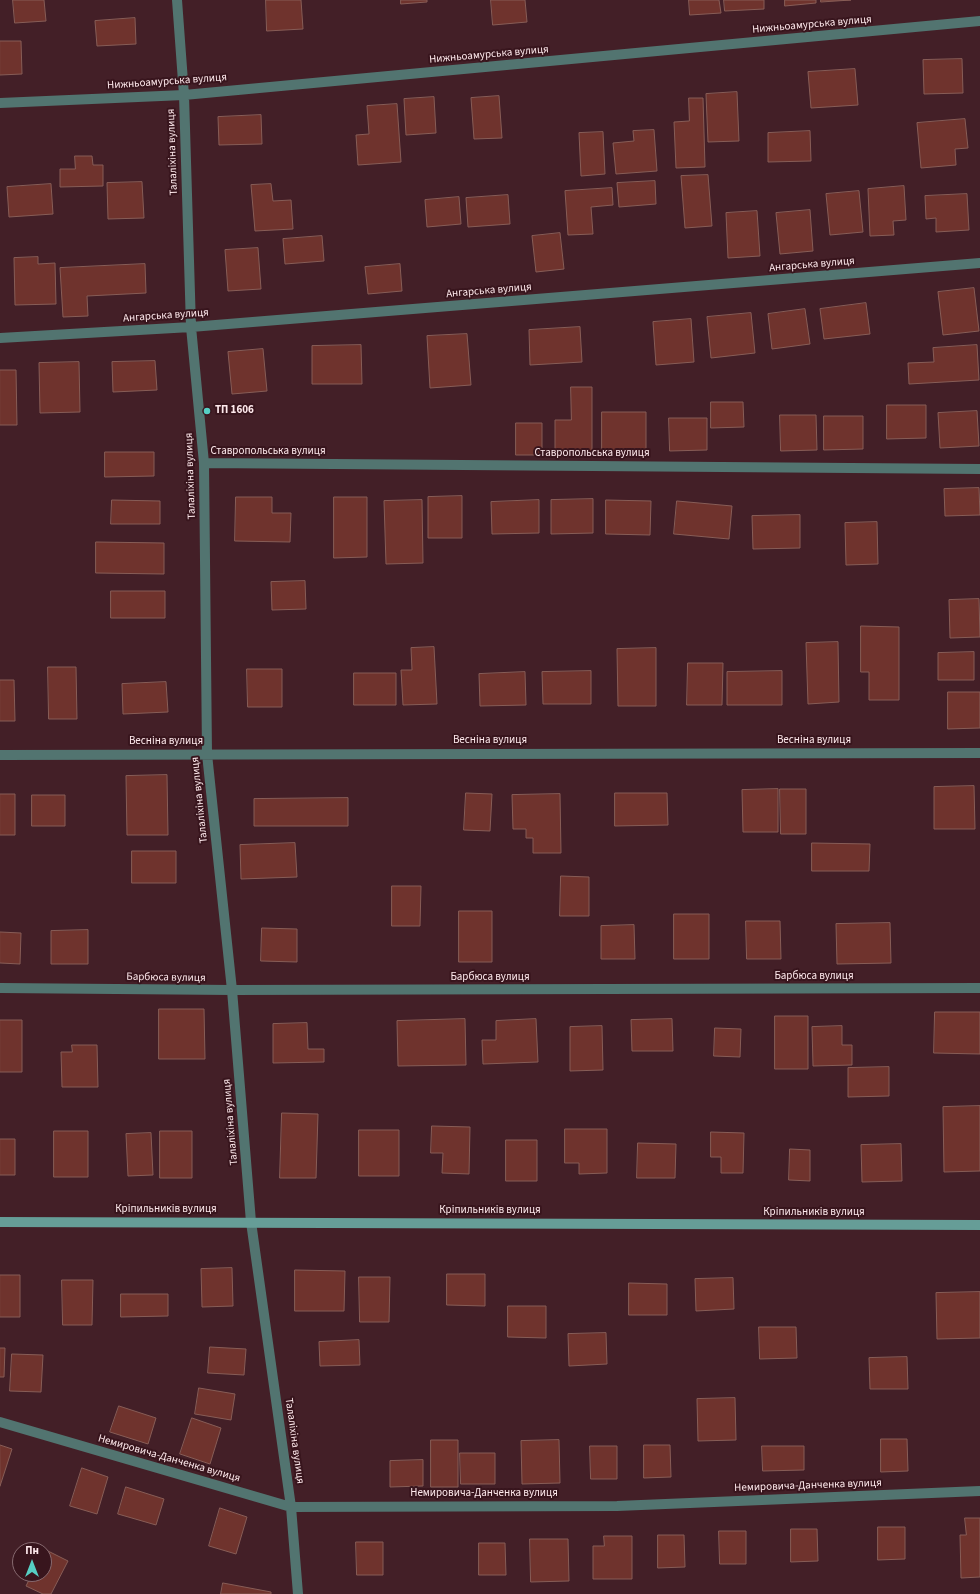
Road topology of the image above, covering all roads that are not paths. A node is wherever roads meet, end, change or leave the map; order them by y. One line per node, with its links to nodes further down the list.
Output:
1 (177, 0): 3 (street, Талаліхіна вулиця)
2 (980, 21): 3 (street, Нижньоамурська вулиця)
3 (184, 95): 4 (street, Нижньоамурська вулиця); 6 (street, Талаліхіна вулиця)
4 (0, 103)
5 (980, 263): 6 (street, Ангарська вулиця)
6 (191, 327): 7 (street, Ангарська вулиця); 8 (street, Талаліхіна вулиця)
7 (0, 338)
8 (204, 463): 9 (street, Ставропольська вулиця); 11 (street, Талаліхіна вулиця)
9 (980, 469)
10 (980, 753): 11 (street, Весніна вулиця)
11 (207, 754): 12 (street, Весніна вулиця); 15 (street, Талаліхіна вулиця)
12 (0, 755)
13 (0, 988): 15 (street, Барбюса вулиця)
14 (980, 988): 15 (street, Барбюса вулиця)
15 (232, 990): 17 (street, Талаліхіна вулиця)
16 (0, 1222): 17 (street, Кріпильників вулиця)
17 (251, 1222): 18 (street, Кріпильників вулиця); 21 (street, Талаліхіна вулиця)
18 (980, 1225)
19 (0, 1422): 21 (street, Немировича-Данченка вулиця)
20 (980, 1491): 21 (street, Немировича-Данченка вулиця)
21 (291, 1507): 22 (street, Талаліхіна вулиця)
22 (298, 1594)

